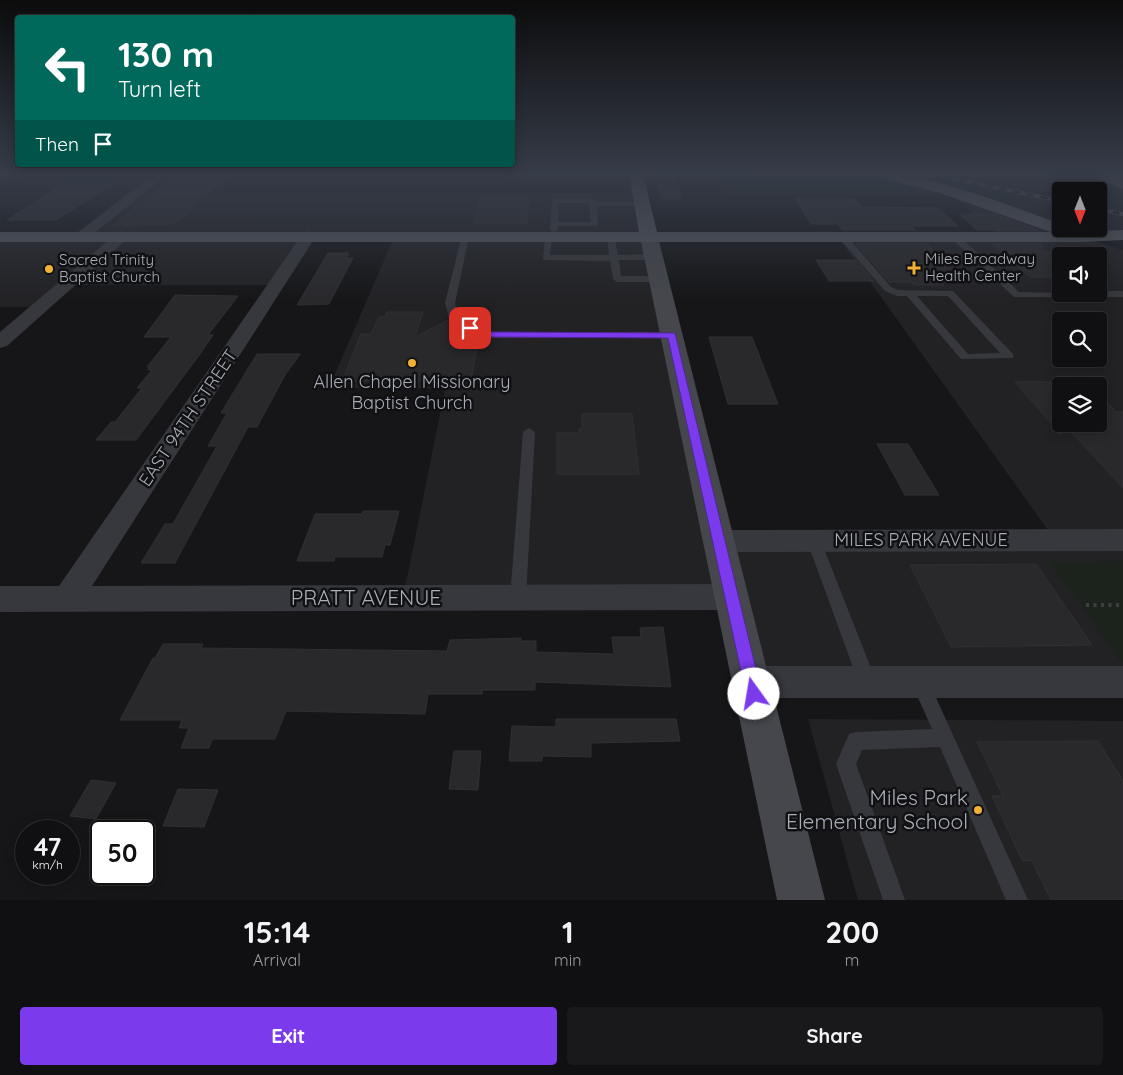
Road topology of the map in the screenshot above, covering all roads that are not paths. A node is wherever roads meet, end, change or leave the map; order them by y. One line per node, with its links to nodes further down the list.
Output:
1 (108, 216): 9 (street)
2 (554, 216): 7 (lane)
3 (594, 216): 7 (lane)
4 (645, 216): 24 (main road)
5 (1021, 216): 6 (main road)
6 (1052, 226)
7 (552, 232): 14 (main road); 15 (main road); 23 (lane)
8 (1123, 235): 12 (main road)
9 (82, 236): 10 (main road); 13 (main road)
10 (122, 236): 11 (main road); 30 (street)
11 (308, 236): 14 (main road); 38 (street, EAST 94TH STREET)
12 (1108, 236)
13 (0, 237)
14 (465, 237): 27 (lane)
15 (611, 237): 23 (lane); 24 (main road)
16 (844, 237): 17 (main road); 24 (main road); 25 (lane)
17 (955, 237): 18 (main road); 26 (lane)
18 (1052, 237)
19 (1086, 238): 22 (main road)
20 (1091, 238): 21 (main road)
21 (1123, 242)
22 (1123, 250)
23 (614, 258): 24 (lane); 24 (lane)
24 (654, 258): 29 (main road)
25 (910, 293): 25 (lane)
26 (1123, 294)
27 (454, 318)
28 (470, 328): 29 (lane)
29 (672, 335): 34 (main road)
30 (0, 342)
31 (529, 432): 36 (lane)
32 (814, 540): 33 (street, MILES PARK AVENUE); 34 (street, MILES PARK AVENUE); 40 (lane)
33 (1123, 540)
34 (719, 541): 35 (main road)
35 (732, 597): 36 (street, PRATT AVENUE); 39 (main road)
36 (518, 598): 38 (street, PRATT AVENUE)
37 (0, 599): 38 (street, PRATT AVENUE)
38 (67, 599)
39 (751, 682): 40 (street); 44 (main road)
40 (867, 682): 41 (street)
41 (920, 682): 42 (street); 43 (lane)
42 (1123, 682)
43 (945, 738): 45 (lane); 46 (lane)
44 (801, 900)
45 (894, 900)
46 (1017, 900)

